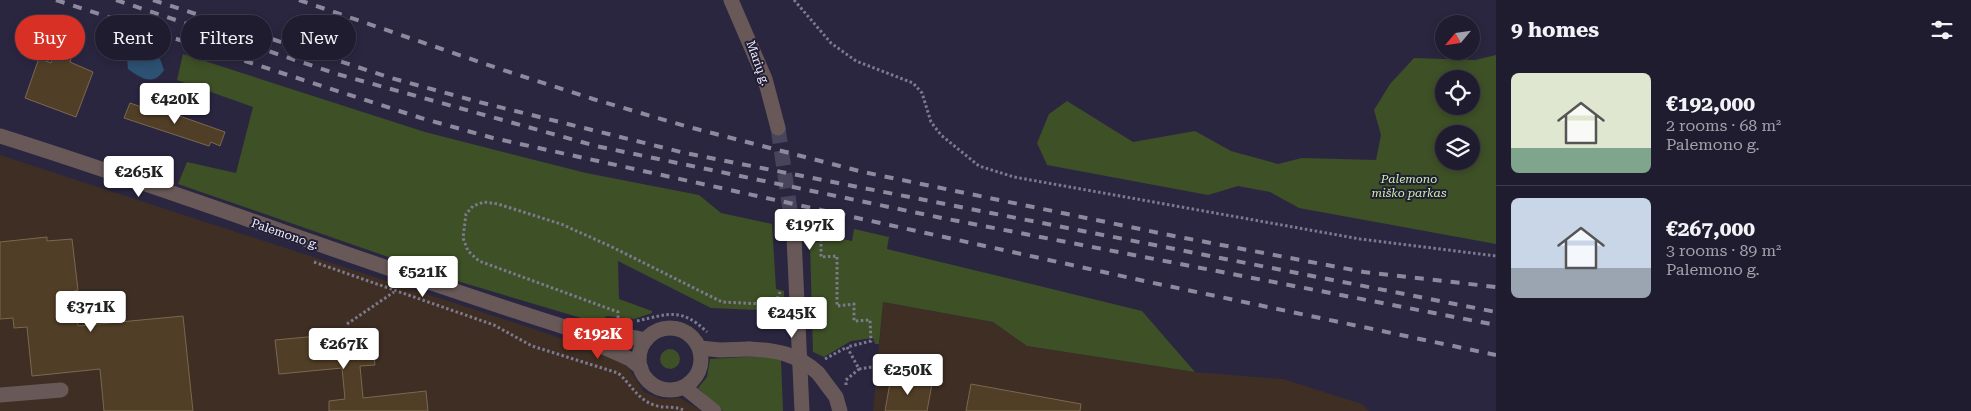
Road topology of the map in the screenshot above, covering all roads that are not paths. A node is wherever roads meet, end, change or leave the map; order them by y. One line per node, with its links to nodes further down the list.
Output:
1 (731, 0): 2 (street, Marių g.)
2 (778, 128)
3 (0, 136): 5 (street, Palemono g.)
4 (799, 236): 13 (street)
5 (572, 330): 6 (street, Palemono g.); 8 (street, Palemono g.)
6 (646, 340): 7 (street); 8 (street)
7 (700, 348): 9 (street); 14 (street, bridge)
8 (641, 368): 9 (street, Palemono g.)
9 (684, 387): 12 (street)
10 (61, 390): 11 (street)
11 (0, 395)
12 (714, 411)
13 (802, 411)
14 (840, 411)

